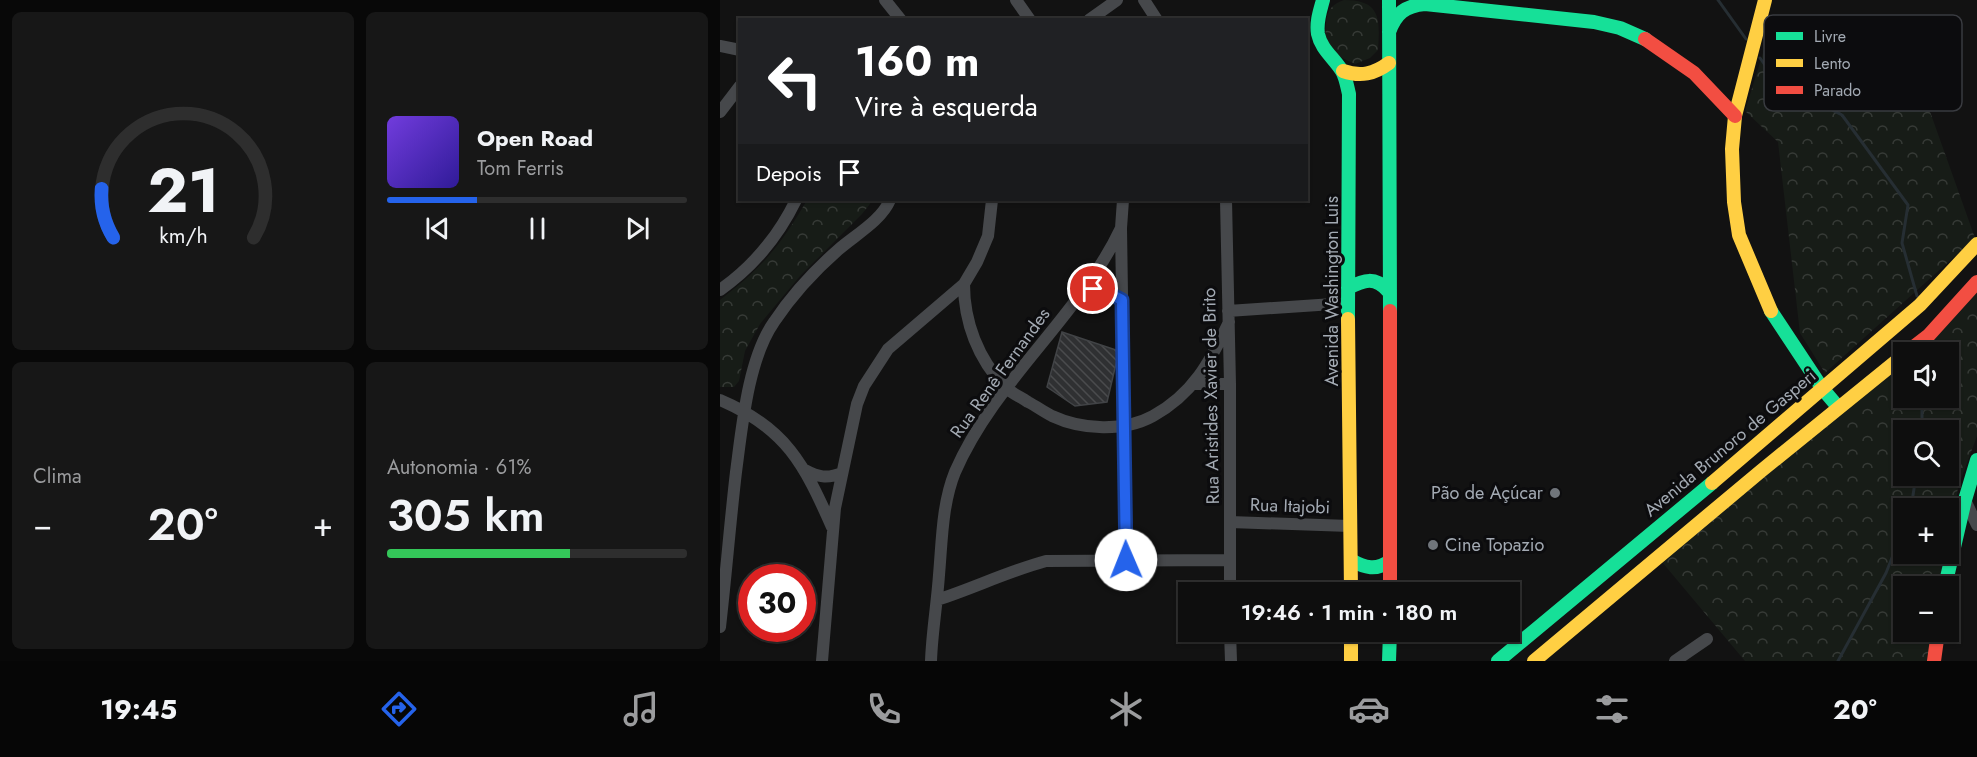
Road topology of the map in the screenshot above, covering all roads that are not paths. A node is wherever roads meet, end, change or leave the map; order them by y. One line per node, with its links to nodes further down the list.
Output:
1 (885, 0): 10 (street)
2 (1016, 0): 11 (street)
3 (1117, 0): 12 (street)
4 (1144, 0): 13 (street)
5 (1465, 0): 9 (main road)
6 (1765, 0): 21 (main road)
7 (1321, 1): 18 (main road)
8 (1388, 1): 14 (main road)
9 (1491, 10): 14 (main road); 21 (main road)
10 (899, 18)
11 (1029, 18)
12 (1092, 18)
13 (1156, 18)
14 (1389, 32): 17 (main road)
15 (720, 46): 16 (street)
16 (738, 50)
17 (1389, 63): 18 (main road); 34 (main road)
18 (1343, 71): 31 (main road, Avenida Washington Luis)
19 (738, 89): 20 (street)
20 (720, 112)
21 (1735, 116): 42 (main road)
22 (796, 201): 32 (street)
23 (890, 201): 46 (street)
24 (992, 201): 30 (street)
25 (1123, 201): 27 (street)
26 (1226, 201): 37 (street, Rua Aristides Xavier de Brito)
27 (1121, 228): 33 (street, Rua Renê Fernandes); 35 (street)
28 (1977, 244): 42 (main road, Avenida Brunoro de Gasperi)
29 (1977, 282): 38 (main road)
30 (964, 284): 43 (street); 50 (street)
31 (1348, 288): 34 (main road); 36 (main road, Avenida Washington Luis)
32 (720, 290)
33 (1084, 291): 35 (street); 43 (street, Rua Renê Fernandes)
34 (1388, 291): 59 (main road)
35 (1122, 300): 47 (street)
36 (1348, 303): 37 (street); 54 (main road, Avenida Washington Luis)
37 (1228, 316): 40 (street); 41 (street, Rua Aristides Xavier de Brito)
38 (1920, 342)
39 (1893, 363): 45 (main road)
40 (1193, 384): 41 (street); 47 (street)
41 (1230, 384): 52 (street, Rua Aristides Xavier de Brito)
42 (1822, 388): 45 (main road); 76 (main road, Avenida Brunoro de Gasperi)
43 (1007, 389): 47 (street); 64 (street, Rua Renê Fernandes)
44 (720, 400): 46 (street)
45 (1838, 407): 77 (main road)
46 (744, 410): 49 (street); 65 (street)
47 (1124, 426): 56 (street)
48 (1977, 460): 51 (main road)
49 (805, 470): 50 (street); 55 (street)
50 (842, 473): 55 (street)
51 (1965, 500): 53 (street); 60 (main road)
52 (1230, 522): 54 (street, Rua Itajobi); 57 (street, Rua Aristides Xavier de Brito)
53 (1977, 525)
54 (1350, 526): 58 (main road, Avenida Washington Luis)
55 (833, 529): 72 (street)
56 (1126, 560): 57 (street); 64 (street)
57 (1230, 560): 61 (street, Rua Aristides Xavier de Brito)
58 (1352, 560): 59 (main road); 62 (main road, Avenida Washington Luis)
59 (1390, 561): 63 (main road)
60 (1947, 576)
61 (1230, 582)
62 (1352, 582)
63 (1390, 582)
64 (937, 600): 73 (street, Rua Renê Fernandes)
65 (720, 627)
66 (1707, 639): 78 (street)
67 (1230, 642): 74 (street)
68 (1352, 642): 71 (main road)
69 (1390, 642): 75 (main road)
70 (1937, 642): 79 (main road)
71 (1353, 658)
72 (822, 661)
73 (931, 661)
74 (1231, 661)
75 (1389, 661)
76 (1498, 661)
77 (1534, 661)
78 (1675, 661)
79 (1934, 661)

